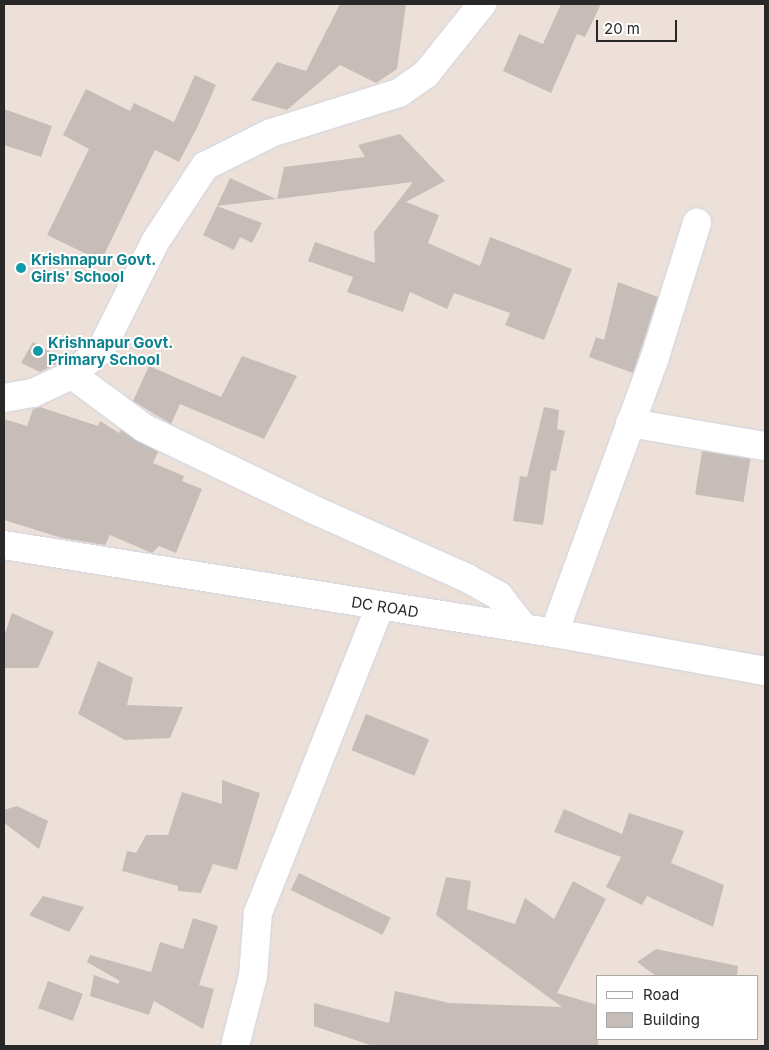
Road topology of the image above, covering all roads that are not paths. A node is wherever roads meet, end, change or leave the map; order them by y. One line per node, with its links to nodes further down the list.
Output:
1 (482, 4): 3 (street)
2 (697, 223): 5 (street)
3 (71, 374): 4 (street); 9 (street)
4 (4, 398)
5 (630, 423): 6 (street); 10 (street)
6 (765, 446)
7 (4, 545): 8 (street, DC ROAD)
8 (380, 606): 9 (street, DC ROAD); 12 (street)
9 (524, 628): 10 (street, DC ROAD)
10 (554, 633): 11 (street, DC ROAD)
11 (765, 671)
12 (235, 1046)

